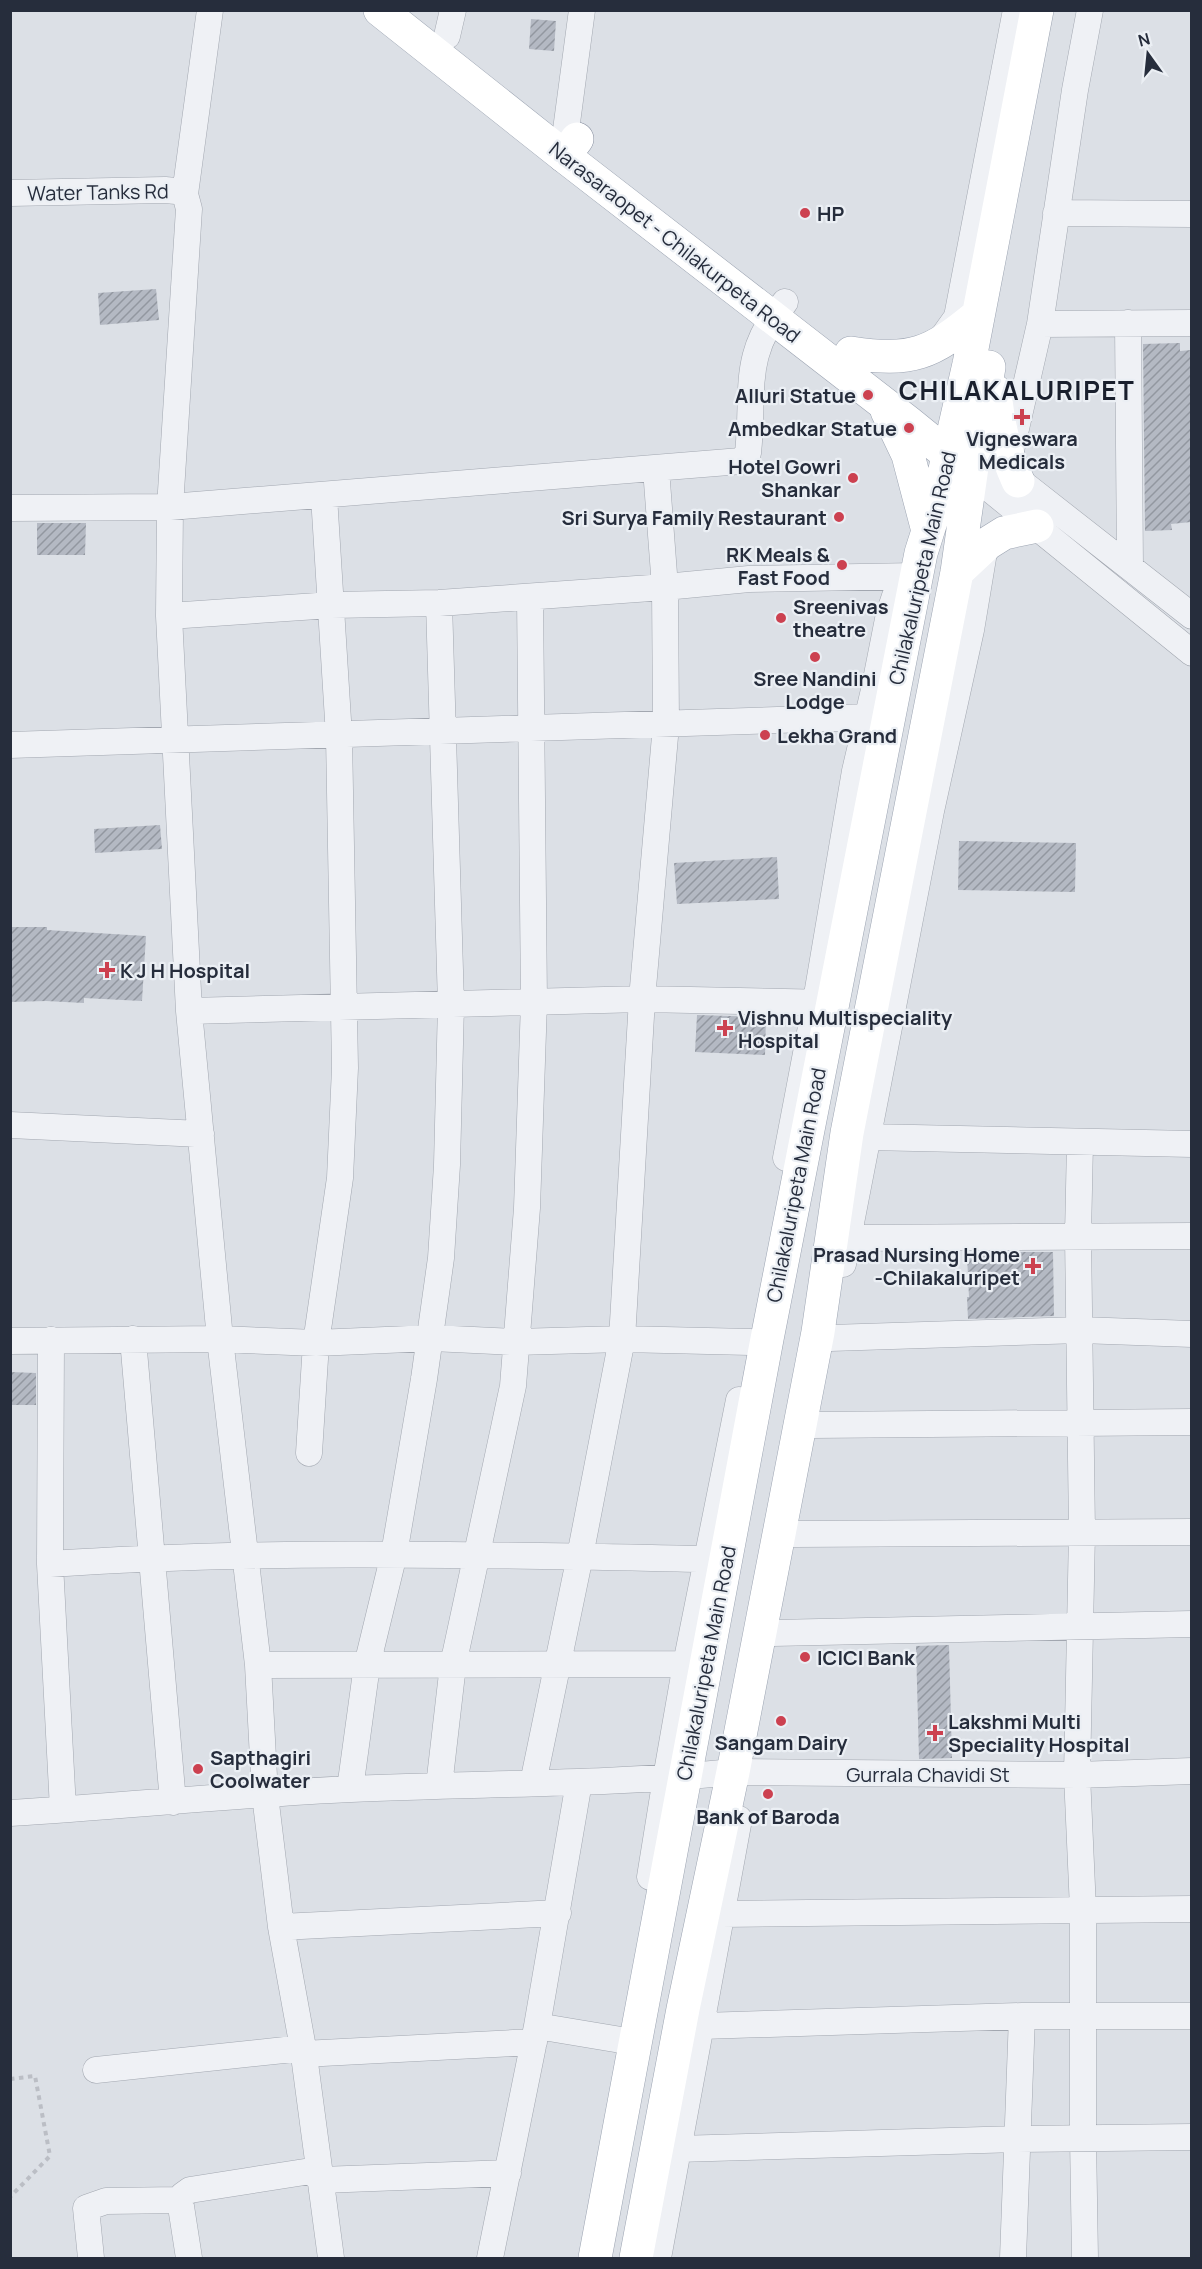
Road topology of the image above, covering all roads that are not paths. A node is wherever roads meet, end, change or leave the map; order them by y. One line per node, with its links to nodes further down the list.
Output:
1 (210, 10): 12 (street)
2 (380, 10): 10 (main road, Narasaraopet - Chilakurpeta Road)
3 (414, 10): 9 (main road, Narasaraopet - Chilakurpeta Road)
4 (582, 10): 10 (street)
5 (1016, 10): 20 (street)
6 (1037, 10): 16 (main road, Chilakaluripeta Main Road)
7 (1060, 10): 22 (main road, Chilakaluripeta Main Road)
8 (1090, 10): 13 (street)
9 (450, 23): 10 (main road, Narasaraopet - Chilakurpeta Road)
10 (569, 142): 15 (main road, Narasaraopet - Chilakurpeta Road)
11 (10, 193): 12 (street, Water Tanks Rd)
12 (184, 194): 28 (street)
13 (1056, 213): 14 (street); 19 (street)
14 (1191, 214)
15 (779, 310): 21 (main road, Narasaraopet - Chilakurpeta Road); 23 (main road, Narasaraopet - Chilakurpeta Road); 25 (street)
16 (978, 315): 20 (main road); 24 (main road, Chilakaluripeta Main Road)
17 (1128, 323): 18 (street); 19 (street); 33 (street)
18 (1191, 323)
19 (1040, 324): 26 (street)
20 (936, 345): 21 (main road)
21 (851, 353): 24 (main road, Narasaraopet - Chilakurpeta Road)
22 (991, 357): 24 (main road, Chilakaluripeta Main Road); 26 (main road)
23 (881, 401): 24 (main road, Narasaraopet - Chilakurpeta Road); 31 (main road)
24 (962, 452): 26 (street); 30 (street); 31 (main road, Chilakaluripeta Main Road); 34 (main road, Chilakaluripeta Main Road)
25 (656, 469): 27 (street); 36 (street)
26 (1013, 470): 33 (street)
27 (324, 496): 28 (street); 39 (street)
28 (170, 507): 29 (street); 40 (street)
29 (10, 508)
30 (1037, 526): 32 (main road); 42 (street)
31 (928, 531): 35 (main road, Chilakaluripeta Main Road)
32 (985, 546): 34 (main road); 58 (street)
33 (1130, 567): 41 (street)
34 (957, 572): 99 (main road, Chilakaluripeta Main Road)
35 (917, 574): 36 (street); 43 (street); 52 (main road, Chilakaluripeta Main Road)
36 (665, 587): 37 (street); 44 (street)
37 (530, 597): 38 (street); 45 (street)
38 (439, 603): 39 (street); 46 (street)
39 (332, 605): 40 (street); 47 (street)
40 (169, 616): 48 (street)
41 (1191, 616)
42 (1191, 652)
43 (868, 717): 44 (street); 52 (street)
44 (666, 725): 45 (street); 50 (street)
45 (530, 729): 46 (street); 51 (street)
46 (443, 732): 47 (street); 53 (street)
47 (339, 736): 48 (street); 54 (street)
48 (174, 741): 49 (street); 55 (street)
49 (10, 746)
50 (642, 999): 51 (street); 52 (street); 69 (street)
51 (534, 1002): 53 (street); 73 (street)
52 (824, 1002): 74 (street); 101 (main road, Chilakaluripeta Main Road)
53 (451, 1004): 54 (street); 66 (street)
54 (345, 1007): 55 (street); 75 (street)
55 (189, 1011): 57 (street)
56 (10, 1125): 57 (street)
57 (201, 1134): 68 (street)
58 (868, 1137): 59 (street); 63 (street)
59 (1080, 1143): 60 (street); 61 (street)
60 (1191, 1144)
61 (1078, 1235): 62 (street); 63 (street); 64 (street)
62 (1191, 1236)
63 (848, 1238): 67 (street)
64 (1080, 1330): 65 (street); 67 (street); 77 (street)
65 (1191, 1334)
66 (432, 1338): 73 (street); 75 (street); 83 (street)
67 (830, 1338): 78 (street)
68 (220, 1339): 71 (street); 75 (street); 85 (street)
69 (622, 1339): 73 (street); 74 (street); 86 (street)
70 (51, 1340): 71 (street); 72 (street); 89 (street)
71 (133, 1340): 87 (street)
72 (10, 1341)
73 (516, 1342): 84 (street)
74 (750, 1342): 88 (street)
75 (316, 1343): 79 (street)
76 (1191, 1422): 77 (street)
77 (1080, 1424): 78 (street); 80 (street)
78 (812, 1425): 82 (street)
79 (309, 1453)
80 (1082, 1532): 81 (street); 82 (street); 91 (street)
81 (1191, 1532)
82 (794, 1534): 92 (street)
83 (394, 1554): 84 (street); 85 (street); 95 (street)
84 (476, 1555): 86 (street); 96 (street)
85 (244, 1556): 87 (street); 94 (street)
86 (580, 1556): 88 (street); 97 (street)
87 (151, 1557): 89 (street); 107 (street)
88 (709, 1558): 93 (street)
89 (50, 1564): 108 (street)
90 (1191, 1624): 91 (street)
91 (1081, 1626): 92 (street); 100 (street)
92 (773, 1633): 99 (street)
93 (686, 1664): 97 (street); 101 (street)
94 (258, 1665): 95 (street); 106 (street)
95 (367, 1665): 96 (street); 105 (street)
96 (453, 1665): 97 (street); 104 (street)
97 (557, 1665): 103 (street)
98 (1191, 1771): 100 (street, Gurrala Chavidi St)
99 (740, 1772): 100 (street, Gurrala Chavidi St); 101 (street, Gurrala Chavidi St); 113 (street); 137 (main road, Chilakaluripeta Main Road)
100 (1077, 1775): 111 (street)
101 (675, 1777): 102 (street, Gurrala Chavidi St); 120 (street); 136 (main road, Chilakaluripeta Main Road)
102 (579, 1782): 103 (street, Gurrala Chavidi St); 112 (street)
103 (533, 1783): 104 (street, Gurrala Chavidi St)
104 (439, 1786): 105 (street, Gurrala Chavidi St)
105 (350, 1789): 106 (street, Gurrala Chavidi St)
106 (265, 1795): 107 (street, Gurrala Chavidi St); 114 (street)
107 (173, 1802): 108 (street, Gurrala Chavidi St)
108 (63, 1809): 109 (street, Gurrala Chavidi St)
109 (10, 1813)
110 (1191, 1909): 111 (street)
111 (1083, 1910): 113 (street); 115 (street)
112 (558, 1913): 114 (street); 119 (street)
113 (722, 1914): 118 (street)
114 (281, 1927): 121 (street)
115 (1083, 2015): 116 (street); 117 (street); 124 (street)
116 (1022, 2016): 118 (street); 125 (street)
117 (1191, 2016)
118 (702, 2026): 126 (street)
119 (536, 2034): 120 (street); 121 (street); 127 (street)
120 (621, 2040): 135 (street)
121 (303, 2051): 122 (street); 128 (street)
122 (96, 2070)
123 (1191, 2137): 124 (street)
124 (1083, 2138): 125 (street); 130 (street)
125 (1018, 2139): 126 (street); 139 (street)
126 (677, 2149): 138 (street)
127 (508, 2173): 128 (street); 134 (street)
128 (321, 2180): 129 (street); 133 (street)
129 (180, 2200): 131 (street); 132 (street)
130 (1085, 2258): 140 (street); 141 (street)
131 (91, 2259)
132 (189, 2259)
133 (331, 2259)
134 (490, 2259)
135 (581, 2259)
136 (595, 2259)
137 (636, 2259)
138 (658, 2259)
139 (1013, 2259)
140 (1065, 2259)
141 (1098, 2259)

